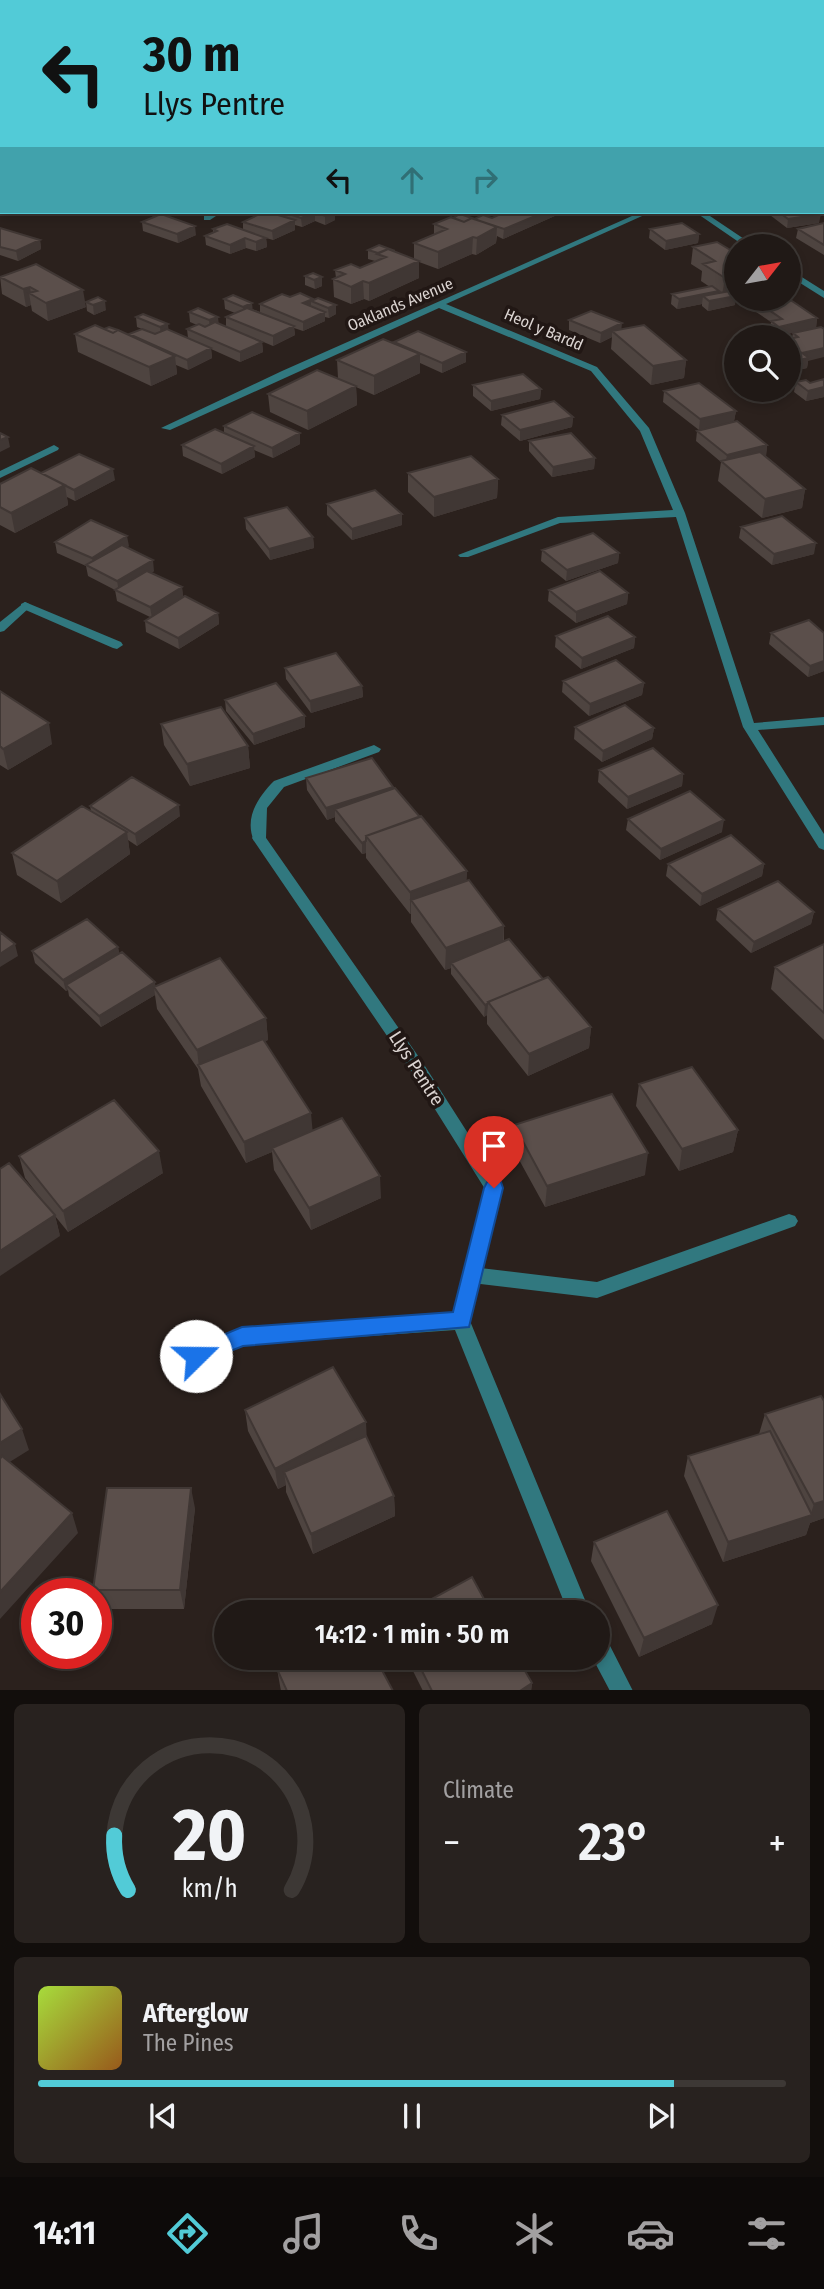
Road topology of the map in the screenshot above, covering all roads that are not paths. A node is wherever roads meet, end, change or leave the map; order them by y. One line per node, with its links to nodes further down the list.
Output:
1 (215, 214): 4 (street)
2 (643, 214): 8 (street, Oaklands Avenue)
3 (702, 214): 5 (street)
4 (208, 218)
5 (732, 234)
6 (802, 281): 7 (street)
7 (824, 295)
8 (440, 305): 9 (street, Oaklands Avenue); 12 (street, Heol y Bardd)
9 (166, 428)
10 (54, 448): 11 (street)
11 (0, 475)
12 (680, 513): 13 (street); 17 (street, Heol y Bardd)
13 (464, 555)
14 (0, 628): 15 (street)
15 (117, 645)
16 (824, 721): 17 (street)
17 (749, 727): 19 (street, Heol y Bardd)
18 (374, 749): 21 (street, Llys Pentre)
19 (824, 845)
20 (789, 1222): 21 (street)
21 (472, 1275): 22 (street, Llys Pentre)
22 (461, 1321): 23 (street); 24 (street)
23 (173, 1365)
24 (574, 1600)
25 (610, 1668): 26 (street)
26 (622, 1690)

